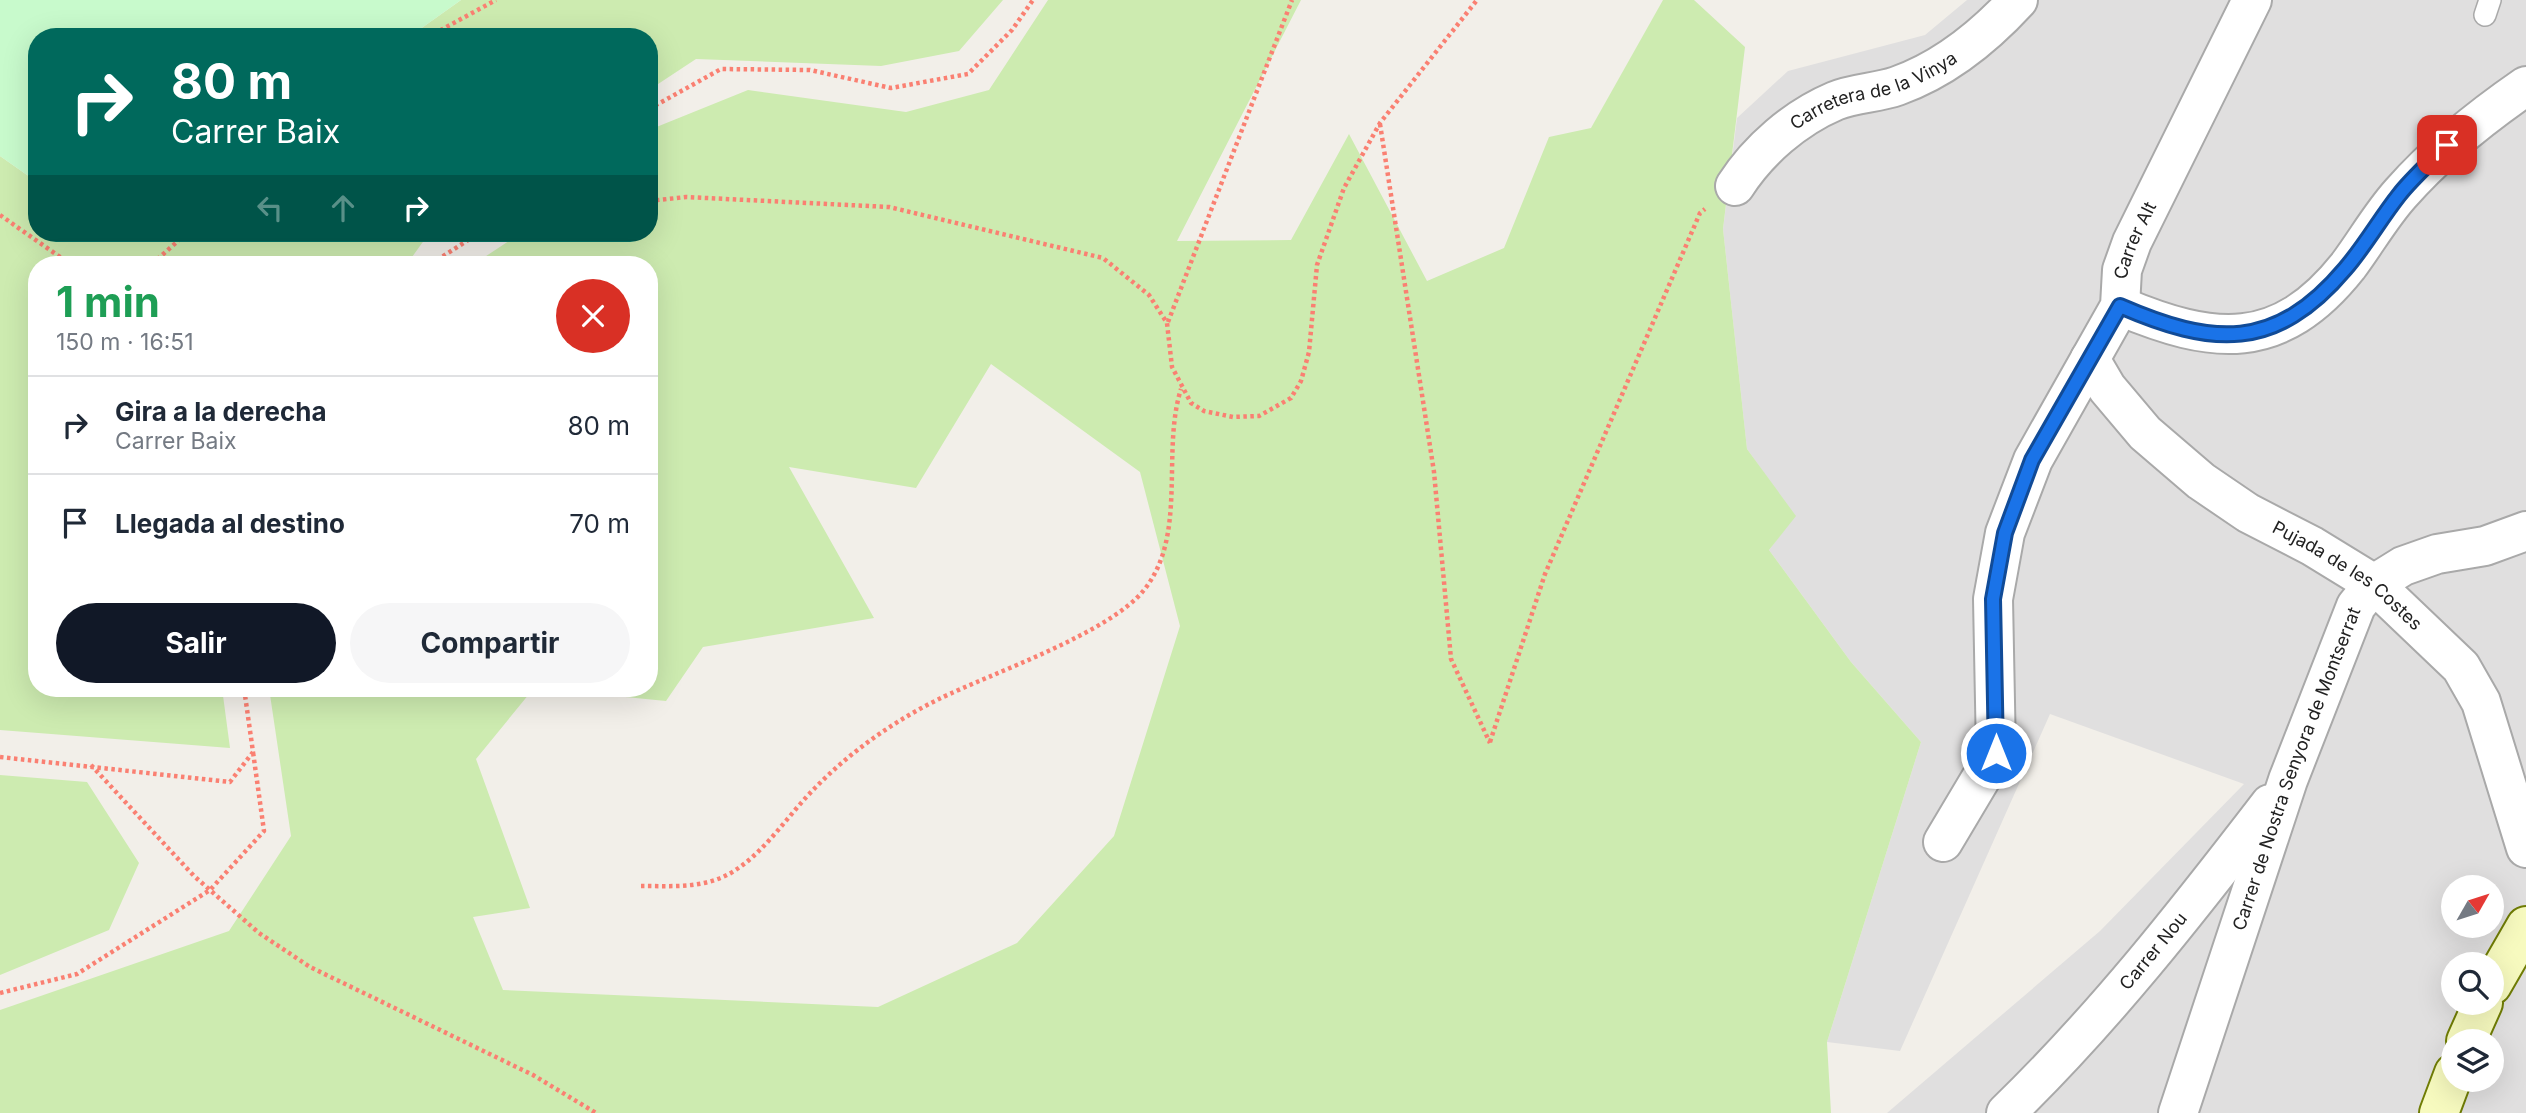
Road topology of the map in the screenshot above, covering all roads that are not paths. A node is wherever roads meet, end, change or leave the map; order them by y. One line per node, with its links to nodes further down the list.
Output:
1 (2018, 0): 4 (street, Carretera de la Vinya)
2 (2252, 0): 5 (street, Carrer Alt)
3 (2526, 86): 5 (street)
4 (1735, 186)
5 (2120, 306): 6 (street, Carrer Alt)
6 (2090, 359): 8 (street, Pujada de les Costes); 10 (street, Carrer Alt)
7 (2526, 531): 8 (street, Carrer de Nostra Senyora de Montserrat)
8 (2374, 584): 9 (street, Carrer de Nostra Senyora de Montserrat); 11 (street, Pujada de les Costes)
9 (2288, 780): 15 (street, Carrer Nou); 16 (street, Carrer de Nostra Senyora de Montserrat)
10 (1944, 842)
11 (2526, 848)
12 (2526, 926): 13 (street)
13 (2504, 964)
14 (2447, 1092): 17 (street)
15 (2006, 1113)
16 (2178, 1113)
17 (2439, 1113)

